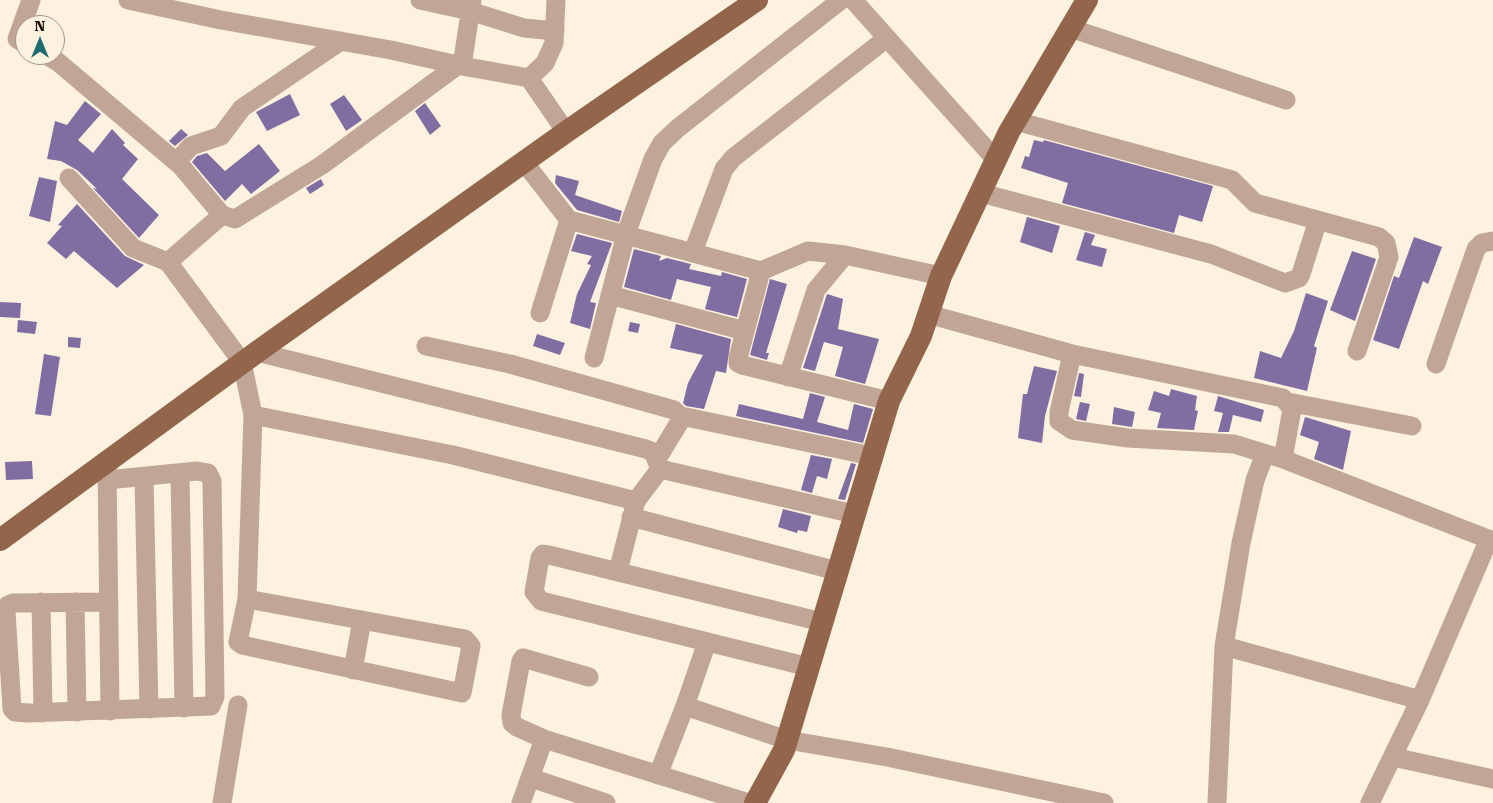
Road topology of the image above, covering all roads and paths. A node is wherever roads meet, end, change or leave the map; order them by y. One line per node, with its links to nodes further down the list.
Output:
1 (31, 0): 10 (street)
2 (128, 0): 14 (street)
3 (420, 0): 9 (street)
4 (556, 0): 12 (street)
5 (757, 0): 22 (main road)
6 (841, 0): 31 (street)
7 (853, 0): 13 (street)
8 (1087, 0): 11 (main road)
9 (471, 6): 12 (street); 17 (street)
10 (26, 15)
11 (1070, 28): 20 (street); 21 (main road)
12 (554, 31): 15 (street)
13 (887, 38): 23 (street); 33 (street)
14 (340, 41): 17 (street); 25 (street)
15 (545, 63): 18 (street); 19 (street)
16 (62, 65): 25 (street)
17 (460, 66): 18 (street); 28 (street)
18 (529, 78): 19 (street)
19 (541, 95): 22 (street)
20 (1286, 100)
21 (1016, 121): 23 (main road); 30 (street)
22 (566, 132): 24 (main road)
23 (996, 160): 27 (main road)
24 (524, 162): 29 (street); 45 (main road)
25 (182, 166): 28 (street)
26 (69, 178): 35 (street)
27 (981, 193): 30 (street); 37 (main road)
28 (222, 215): 35 (street)
29 (569, 220): 31 (street); 39 (street)
30 (1318, 220): 43 (street)
31 (626, 234): 33 (street); 38 (street)
32 (1493, 241): 47 (street)
33 (694, 252): 36 (street)
34 (845, 255): 36 (street); 37 (street); 48 (street)
35 (168, 262): 45 (street)
36 (761, 271): 41 (street)
37 (941, 276): 40 (main road)
38 (610, 295): 41 (street); 46 (street)
39 (540, 313)
40 (928, 314): 44 (street); 49 (main road)
41 (746, 331): 48 (street)
42 (426, 346): 52 (street)
43 (1357, 351)
44 (1072, 354): 50 (street); 55 (street)
45 (250, 357): 51 (street); 56 (street); 57 (main road)
46 (594, 358)
47 (1436, 364)
48 (788, 377): 49 (street)
49 (889, 401): 54 (main road)
50 (1288, 402): 53 (street); 55 (street)
51 (253, 416): 60 (street); 66 (street)
52 (682, 418): 54 (street); 56 (street)
53 (1412, 426)
54 (872, 456): 61 (main road)
55 (1274, 456): 63 (street); 73 (street)
56 (658, 464): 60 (street); 61 (street)
57 (107, 472): 59 (street); 62 (main road); 69 (street)
58 (180, 473): 59 (street); 81 (street); 81 (street)
59 (144, 477): 82 (street)
60 (634, 509): 64 (street); 65 (street)
61 (854, 514): 65 (main road)
62 (0, 540)
63 (1491, 540): 78 (street)
64 (618, 571): 71 (street); 72 (street)
65 (837, 571): 71 (main road)
66 (247, 600): 70 (street); 75 (street)
67 (41, 602): 68 (street); 77 (street); 85 (street)
68 (75, 602): 69 (street); 84 (street)
69 (109, 602): 83 (street)
70 (362, 620): 75 (street); 75 (street)
71 (822, 622): 74 (main road)
72 (707, 642): 74 (street); 80 (street)
73 (1224, 646): 78 (street); 98 (street)
74 (809, 667): 87 (main road)
75 (353, 670)
76 (589, 677): 86 (street)
77 (5, 691): 85 (street)
78 (1420, 700): 88 (street)
79 (238, 705): 92 (street)
80 (685, 706): 87 (street); 89 (street)
81 (184, 708): 82 (street)
82 (149, 709): 83 (street)
83 (110, 711): 84 (street)
84 (77, 712): 85 (street)
85 (42, 713)
86 (544, 739): 89 (street); 90 (street)
87 (787, 740): 96 (main road); 97 (street)
88 (1393, 756): 91 (street); 99 (street)
89 (658, 775): 95 (street)
90 (531, 778): 93 (street); 94 (street)
91 (1493, 779)
92 (222, 803)
93 (521, 803)
94 (606, 803)
95 (749, 803)
96 (755, 803)
97 (1104, 803)
98 (1217, 803)
99 (1370, 803)

